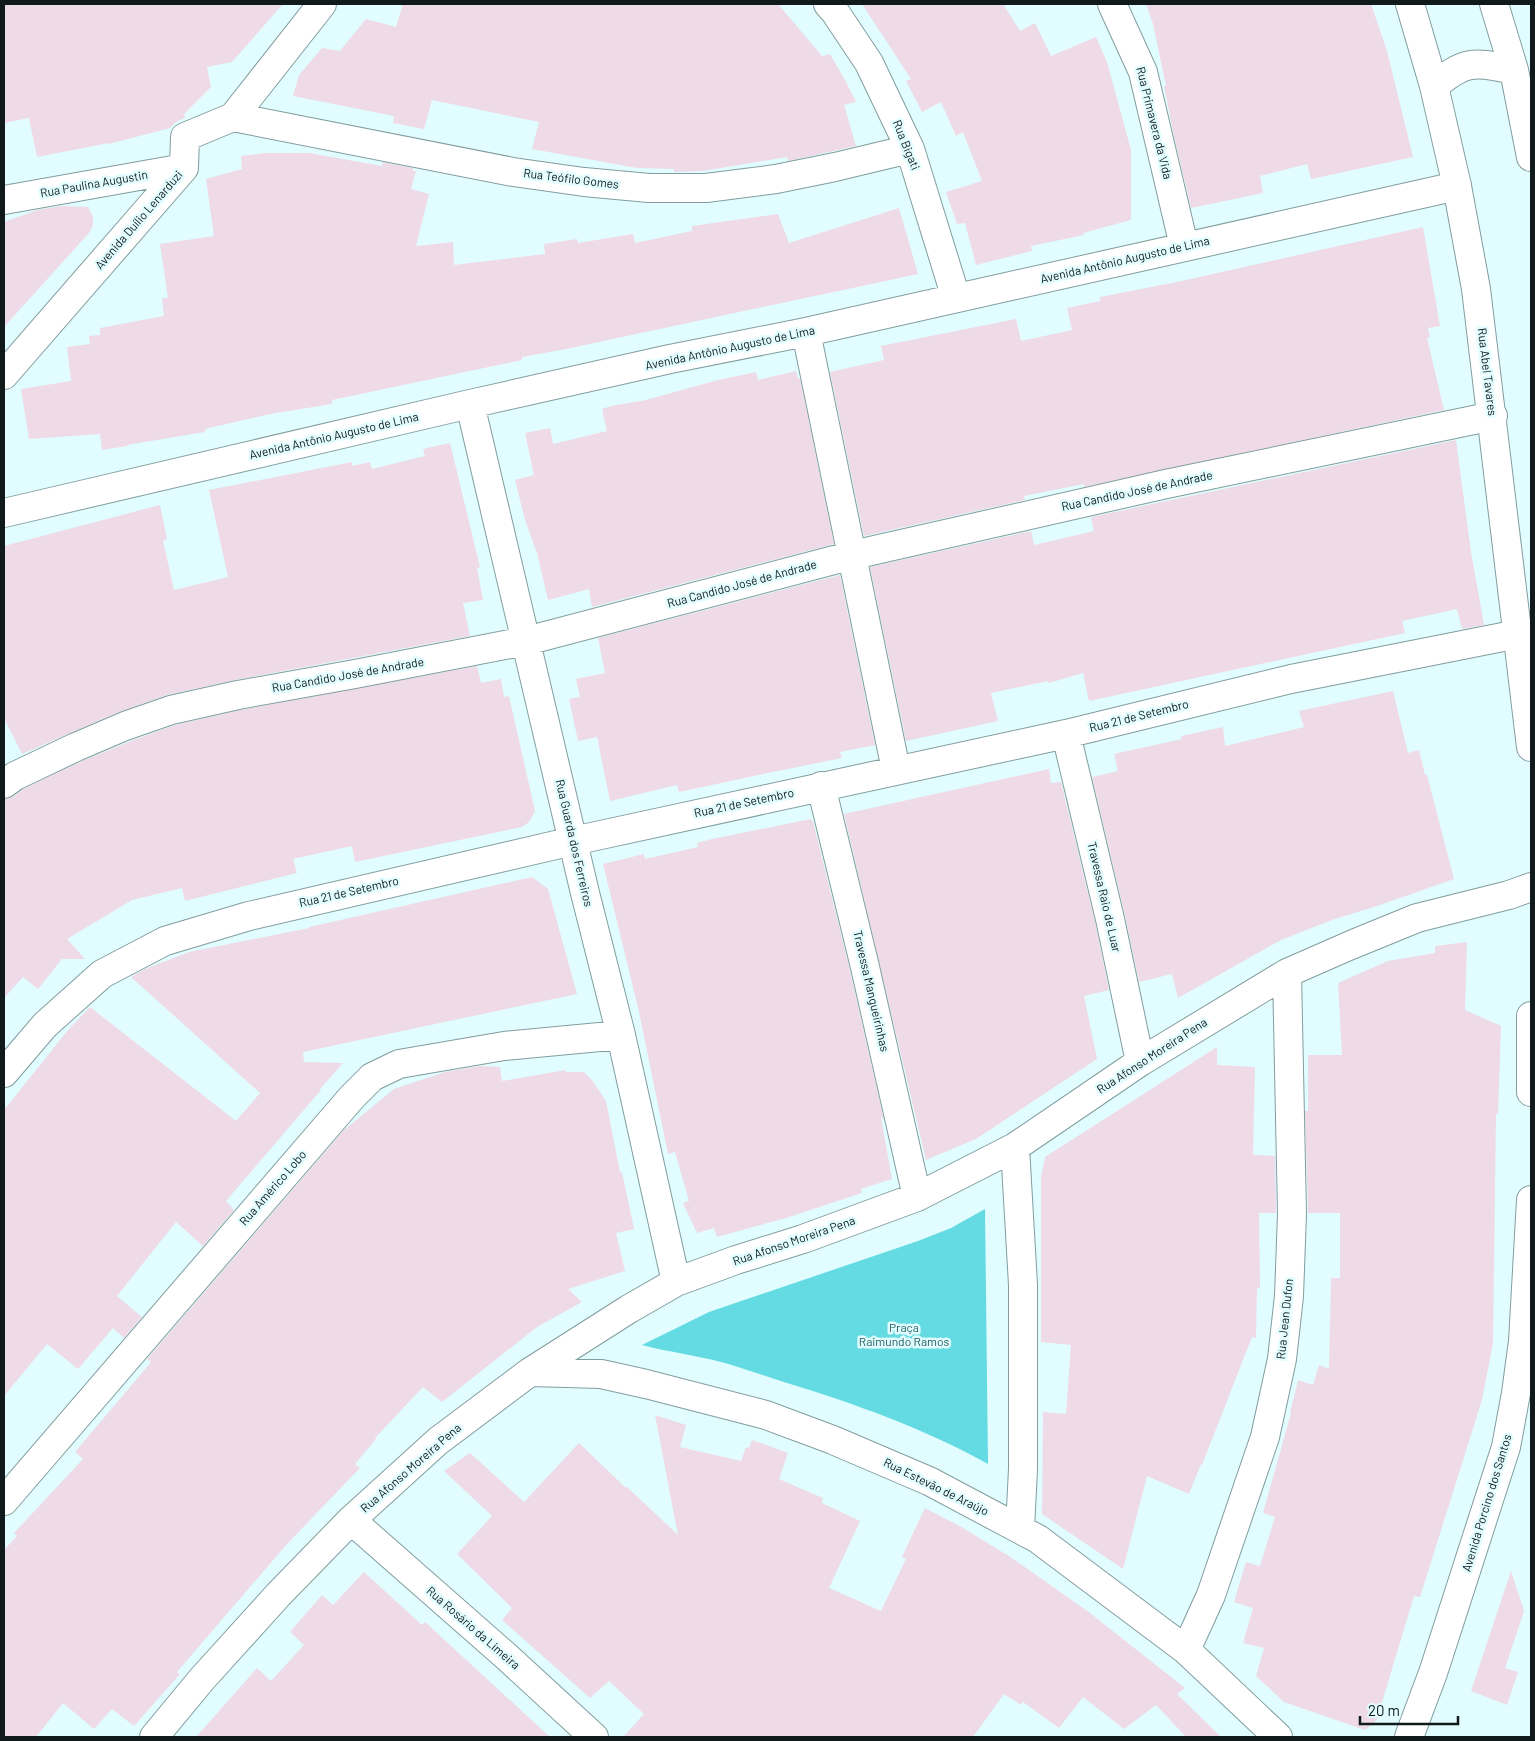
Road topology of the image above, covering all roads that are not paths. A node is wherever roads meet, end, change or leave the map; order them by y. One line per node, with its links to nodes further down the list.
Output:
1 (322, 4): 8 (street, Avenida Duílio Lenarduzi)
2 (828, 4): 9 (street, Rua Bigati)
3 (1112, 4): 14 (street, Rua Primavera da Vida)
4 (1410, 4): 7 (street, Rua Abel Tavares)
5 (1494, 4): 6 (street)
6 (1514, 70): 7 (street); 10 (street)
7 (1434, 86): 12 (street, Rua Abel Tavares)
8 (233, 117): 9 (street, Rua Teófilo Gomes); 11 (street, Avenida Duílio Lenarduzi)
9 (910, 149): 15 (street, Rua Bigati)
10 (1531, 156)
11 (184, 168): 13 (street, Rua Paulina Augustin); 17 (street, Avenida Duílio Lenarduzi)
12 (1457, 186): 14 (street, Avenida Antônio Augusto de Lima); 19 (street, Rua Abel Tavares)
13 (4, 200)
14 (1184, 246): 15 (street, Avenida Antônio Augusto de Lima)
15 (956, 298): 16 (street, Avenida Antônio Augusto de Lima)
16 (806, 332): 18 (street, Avenida Antônio Augusto de Lima); 21 (street)
17 (4, 374)
18 (470, 404): 20 (street, Avenida Antônio Augusto de Lima); 23 (street, Rua Guarda dos Ferreiros)
19 (1493, 416): 21 (street, Rua Candido José de Andrade); 22 (street, Rua Abel Tavares)
20 (4, 513)
21 (853, 555): 23 (street, Rua Candido José de Andrade); 26 (street)
22 (1524, 634): 24 (street, Rua 21 de Setembro); 25 (street, Rua Abel Tavares)
23 (526, 641): 27 (street, Rua Candido José de Andrade); 29 (street, Rua Guarda dos Ferreiros)
24 (1066, 734): 26 (street, Rua 21 de Setembro); 34 (street, Travessa Raio de Luar)
25 (1531, 747)
26 (896, 770): 28 (street, Rua 21 de Setembro)
27 (4, 784)
28 (821, 786): 29 (street, Rua 21 de Setembro); 38 (street, Travessa Mangueirinhas)
29 (573, 841): 33 (street, Rua Guarda dos Ferreiros); 35 (street, Rua 21 de Setembro)
30 (1531, 887): 31 (street, Rua Afonso Moreira Pena)
31 (1287, 973): 34 (street, Rua Afonso Moreira Pena); 45 (street, Rua Jean Dufon)
32 (1531, 1016): 36 (street)
33 (622, 1034): 40 (street, Rua Guarda dos Ferreiros); 42 (street, Rua Américo Lobo)
34 (1140, 1062): 37 (street, Rua Afonso Moreira Pena)
35 (4, 1073)
36 (1531, 1092)
37 (1014, 1147): 38 (street, Rua Afonso Moreira Pena); 44 (street)
38 (917, 1197): 40 (street, Rua Afonso Moreira Pena)
39 (1531, 1200): 49 (street, Avenida Porcino dos Santos)
40 (676, 1282): 41 (street, Rua Afonso Moreira Pena)
41 (530, 1372): 43 (street, Rua Afonso Moreira Pena); 44 (street, Rua Estevão de Araújo)
42 (7, 1498)
43 (351, 1520): 46 (street, Rua Afonso Moreira Pena); 47 (street, Rua Rosário da Limeira)
44 (1020, 1529): 45 (street, Rua Estevão de Araújo)
45 (1186, 1650): 48 (street, Rua Estevão de Araújo)
46 (154, 1737)
47 (594, 1737)
48 (1278, 1737)
49 (1409, 1737)

